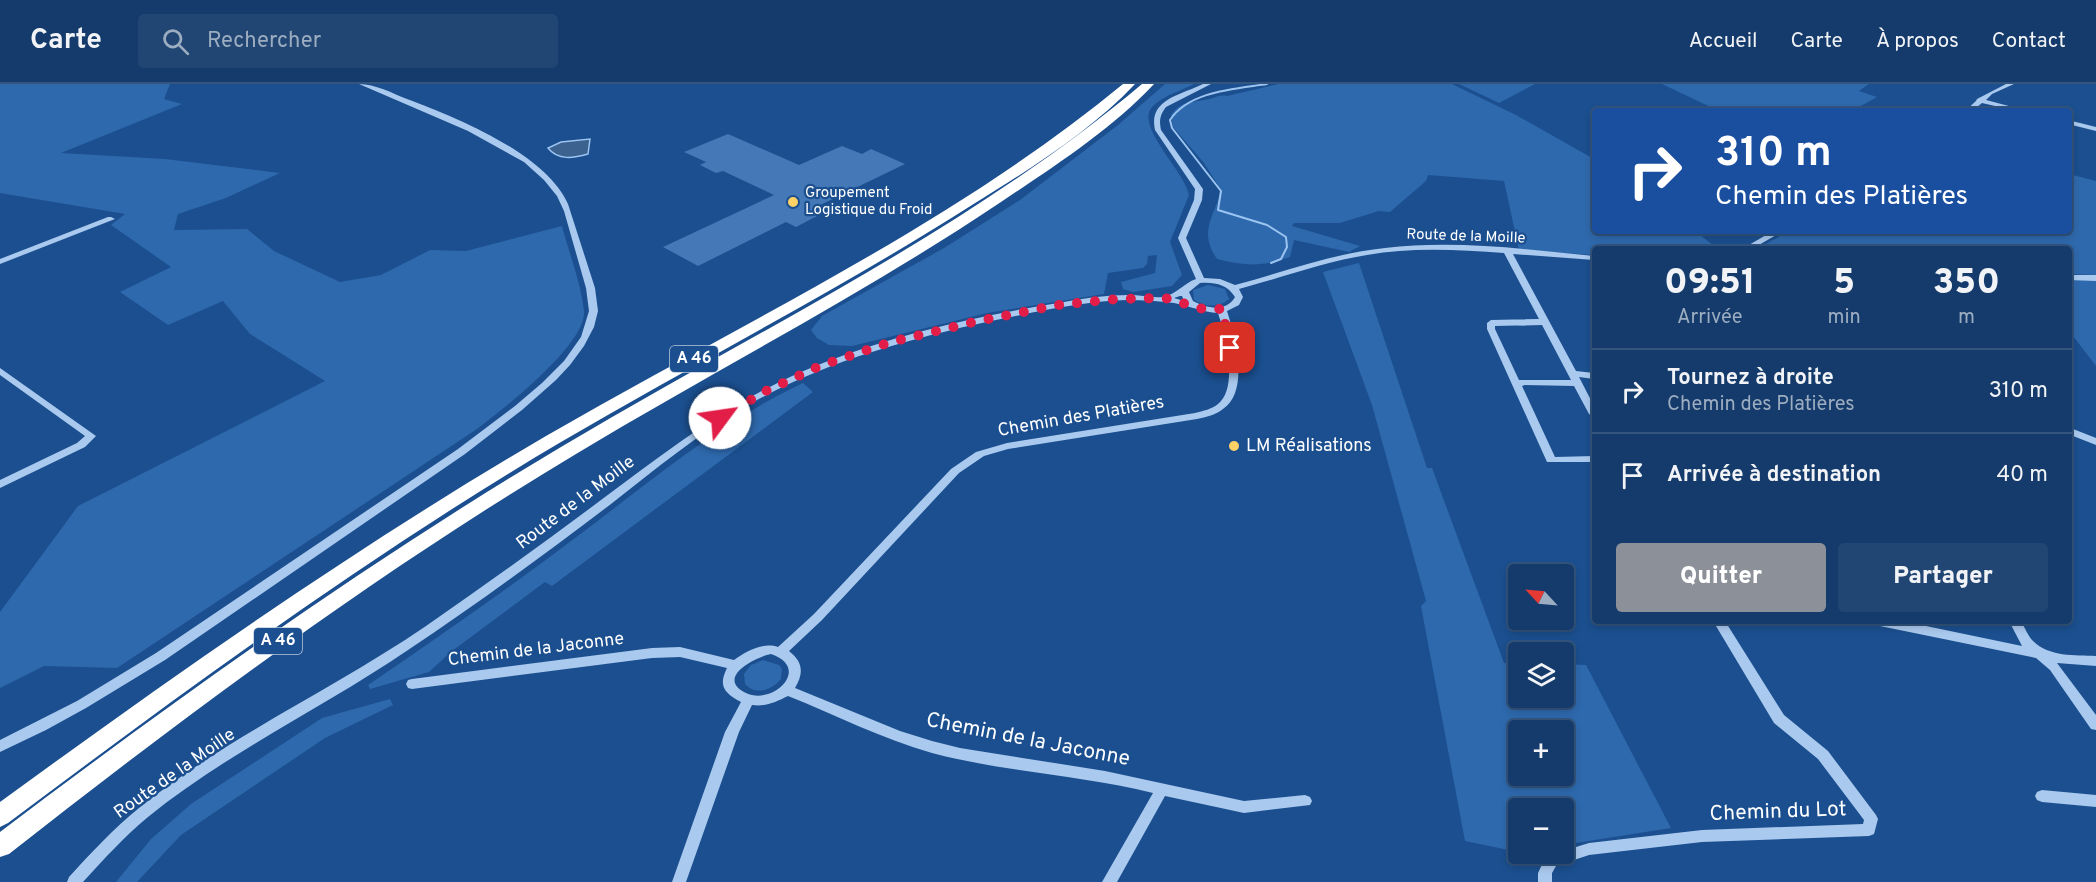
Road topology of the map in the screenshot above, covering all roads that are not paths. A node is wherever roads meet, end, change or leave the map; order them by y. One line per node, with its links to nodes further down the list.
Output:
1 (362, 84): 47 (street)
2 (1130, 84): 52 (highway, A 46)
3 (1149, 84): 53 (highway, A 46)
4 (1219, 84): 6 (street)
5 (2011, 84): 7 (street)
6 (1207, 85): 20 (street)
7 (1979, 100): 8 (street); 9 (street)
8 (1971, 108)
9 (2012, 108)
10 (2072, 123): 11 (street)
11 (2096, 129)
12 (111, 219): 17 (street)
13 (1774, 234): 14 (street)
14 (1752, 246)
15 (1508, 253): 16 (street, Route de la Moille); 21 (street, Route de la Moille); 26 (street)
16 (1592, 258)
17 (0, 262)
18 (2072, 277): 19 (street)
19 (2096, 278)
20 (1201, 281): 21 (street); 22 (street, Route de la Moille)
21 (1234, 288): 25 (street)
22 (1184, 291): 23 (street, Route de la Moille); 24 (street)
23 (1165, 298): 24 (street, Route de la Moille); 55 (street, Route de la Moille)
24 (1195, 306): 25 (street, Route de la Moille)
25 (1222, 309): 39 (street, Chemin des Platières)
26 (1544, 322): 29 (street); 30 (street)
27 (0, 371): 35 (street)
28 (1592, 376): 29 (street)
29 (1575, 379): 30 (street); 31 (street)
30 (1517, 385): 34 (street)
31 (1592, 410)
32 (2072, 432): 33 (street)
33 (2096, 442)
34 (1592, 459)
35 (0, 484)
36 (1721, 624): 54 (street, Chemin du Lot)
37 (1895, 624): 40 (street)
38 (2017, 624): 40 (street)
39 (781, 651): 42 (street); 44 (street)
40 (2040, 654): 41 (street); 46 (street)
41 (2096, 661)
42 (735, 665): 43 (street, Chemin de la Jaconne); 45 (street)
43 (412, 684)
44 (787, 690): 45 (street); 48 (street, Chemin de la Jaconne)
45 (748, 700): 56 (street)
46 (2096, 725)
47 (0, 746)
48 (1162, 789): 50 (street, Chemin de la Jaconne); 57 (street)
49 (2042, 796): 51 (street)
50 (1305, 801)
51 (2096, 801)
52 (0, 816)
53 (0, 846)
54 (1545, 878)
55 (74, 882)
56 (679, 882)
57 (1109, 882)

